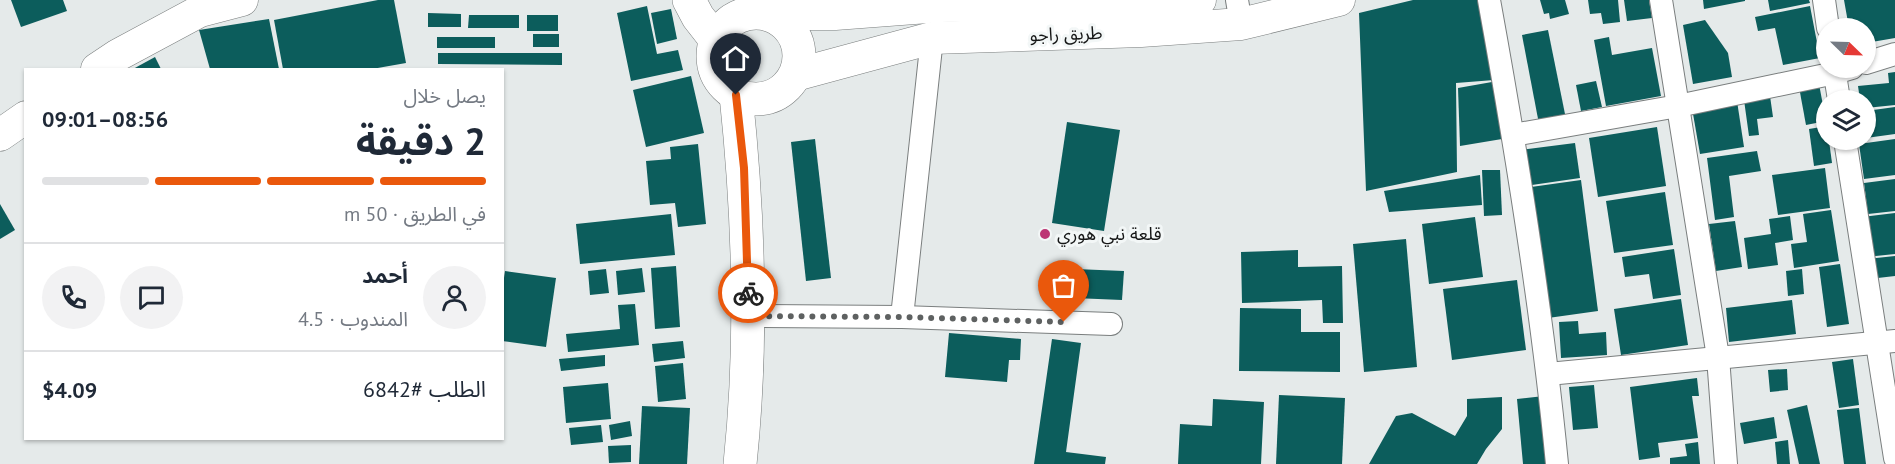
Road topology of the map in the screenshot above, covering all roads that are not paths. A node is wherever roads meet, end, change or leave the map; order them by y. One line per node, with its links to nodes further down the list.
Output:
1 (242, 0): 17 (main road)
2 (689, 0): 14 (main road)
3 (1200, 0): 8 (main road, طريق راجو)
4 (1339, 0): 10 (main road, طريق راجو)
5 (1489, 0): 24 (street)
6 (1661, 0): 21 (street)
7 (1824, 0): 12 (street)
8 (1146, 1): 9 (main road, طريق راجو)
9 (942, 3): 11 (main road, طريق راجو)
10 (1239, 12): 13 (main road, طريق راجو)
11 (766, 14): 14 (main road); 19 (main road)
12 (1827, 18)
13 (932, 38): 19 (main road, طريق راجو); 27 (street)
14 (716, 40): 20 (main road)
15 (1895, 54): 16 (street)
16 (1876, 60)
17 (98, 68)
18 (1816, 74): 21 (street)
19 (795, 75): 20 (main road)
20 (736, 95): 26 (main road)
21 (1678, 106): 24 (street); 30 (street)
22 (24, 118): 23 (main road)
23 (0, 135)
24 (1513, 135): 31 (street)
25 (1847, 150): 29 (street)
26 (749, 316): 27 (street); 33 (main road)
27 (902, 317): 28 (street)
28 (1111, 324)
29 (1886, 341): 30 (street); 32 (street)
30 (1718, 357): 31 (street); 35 (street)
31 (1548, 374): 34 (street)
32 (1895, 458)
33 (740, 464)
34 (1557, 464)
35 (1726, 464)

